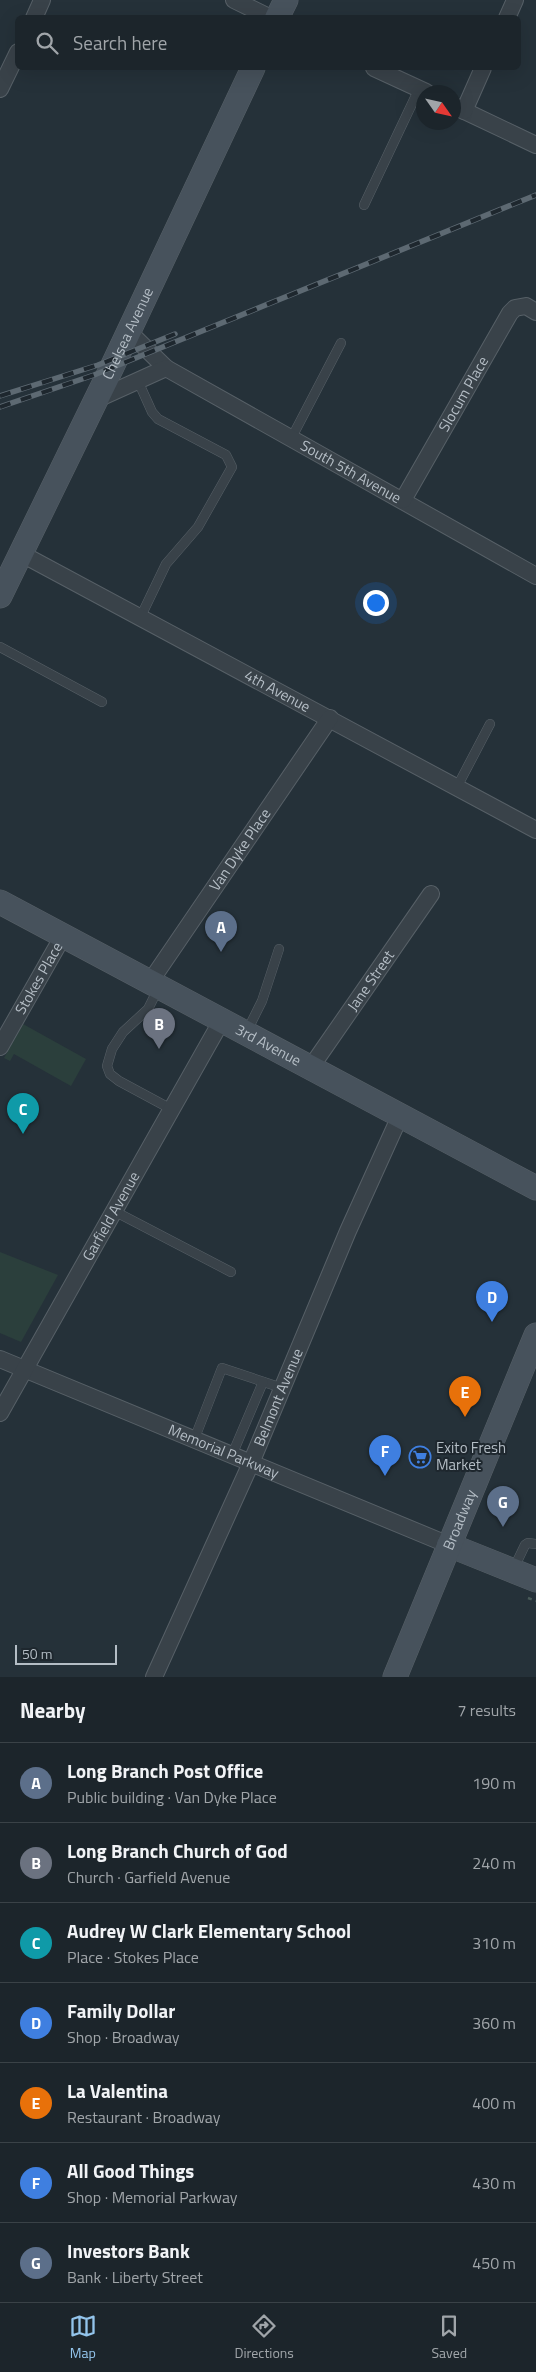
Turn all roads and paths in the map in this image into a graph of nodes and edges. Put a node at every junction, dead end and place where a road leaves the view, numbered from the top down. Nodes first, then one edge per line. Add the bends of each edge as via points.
1 (42, 0) edge
2 (234, 0) edge
3 (286, 0) edge
4 (515, 0) edge
5 (35, 15) edge
6 (265, 15) edge
7 (278, 15) edge
8 (508, 15) edge
9 (15, 58) edge
10 (252, 70) edge
11 (378, 70) edge
12 (482, 70) edge
13 (416, 88) edge
14 (0, 89) edge
15 (416, 103) edge
16 (461, 105) edge
17 (461, 109) edge
18 (536, 146) edge
19 (364, 205) dead end
20 (536, 312) edge
21 (128, 331) junction
22 (341, 343) dead end
23 (166, 368) junction
24 (138, 381) junction
25 (93, 401) junction
26 (291, 438) junction
27 (403, 500) junction
28 (20, 553) junction
29 (536, 576) edge
30 (0, 596) edge
31 (141, 616) junction
32 (0, 647) edge
33 (102, 702) dead end
34 (330, 718) junction
35 (490, 724) dead end
36 (456, 787) junction
37 (536, 830) edge
38 (431, 894) dead end
39 (0, 902) edge
40 (63, 936) junction
41 (280, 949) dead end
42 (155, 984) junction
43 (222, 1020) junction
44 (246, 1033) junction
45 (0, 1047) edge
46 (311, 1067) junction
47 (171, 1109) junction
48 (400, 1116) junction
49 (536, 1188) edge
50 (114, 1211) junction
51 (231, 1272) dead end
52 (536, 1335) edge
53 (0, 1359) edge
54 (24, 1369) junction
55 (263, 1382) junction
56 (282, 1388) junction
57 (0, 1413) edge
58 (194, 1440) junction
59 (232, 1456) junction
60 (251, 1464) junction
61 (536, 1544) edge
62 (449, 1545) junction
63 (513, 1570) junction
64 (536, 1580) edge
65 (154, 1677) edge
66 (395, 1677) edge

1 - 5 street
2 - 6 street
3 - 7 street
4 - 8 street
9 - 14 street
10 - 21 street, Chelsea Avenue
11 - 13 street
12 - 16 street
15 - 19 lane
17 - 18 street
20 - 27 street, Slocum Place via 526,306 515,308 510,313
21 - 23 street, South 5th Avenue
21 - 25 street, Chelsea Avenue
22 - 26 lane
23 - 24 street
23 - 26 street, South 5th Avenue
24 - 25 street
24 - 31 lane via 158,419 226,456 232,467 198,527 166,564
25 - 28 street, Chelsea Avenue
26 - 27 street, South 5th Avenue
27 - 29 street, South 5th Avenue
28 - 30 street, Chelsea Avenue
28 - 31 street, 4th Avenue
31 - 34 street, 4th Avenue
32 - 33 lane
34 - 36 street, 4th Avenue
34 - 42 street, Van Dyke Place
35 - 36 lane
36 - 37 street, 4th Avenue
38 - 46 street, Jane Street
39 - 40 street, 3rd Avenue
40 - 42 street, 3rd Avenue
40 - 45 street, Stokes Place
41 - 44 lane via 262,1001
42 - 43 street, 3rd Avenue
42 - 47 lane via 148,1009 123,1032 112,1049 107,1066 110,1074 119,1081
43 - 44 street, 3rd Avenue
43 - 47 street, Garfield Avenue
44 - 46 street, 3rd Avenue
46 - 48 street, 3rd Avenue
47 - 50 street, Garfield Avenue
48 - 49 street, 3rd Avenue
48 - 56 street, Belmont Avenue
50 - 51 lane
50 - 54 street, Garfield Avenue
52 - 62 street, Broadway
53 - 54 street, Memorial Parkway
54 - 57 street, Garfield Avenue
54 - 58 street, Memorial Parkway
55 - 56 lane
55 - 58 lane via 222,1368
55 - 59 lane
56 - 60 street, Belmont Avenue
58 - 59 street, Memorial Parkway
59 - 60 street, Memorial Parkway
60 - 62 street, Memorial Parkway
60 - 65 street, Belmont Avenue
61 - 63 lane via 526,1545
62 - 63 street
62 - 66 street, Broadway
63 - 64 street

